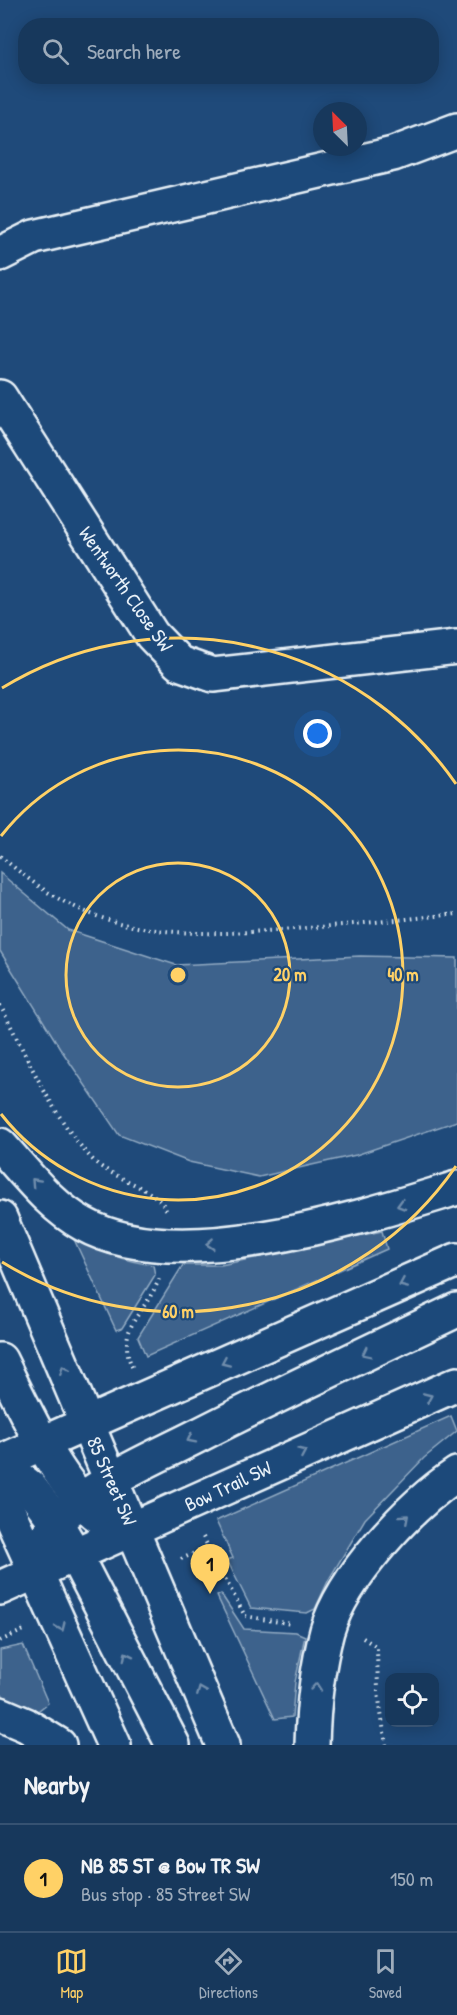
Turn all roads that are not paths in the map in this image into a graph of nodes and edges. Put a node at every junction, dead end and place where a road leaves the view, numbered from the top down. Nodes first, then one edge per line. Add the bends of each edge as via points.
1 (457, 130) edge
2 (0, 254) edge
3 (0, 397) edge
4 (457, 647) edge
5 (0, 1145) edge
6 (457, 1188) edge
7 (0, 1218) edge
8 (457, 1260) edge
9 (457, 1310) edge
10 (0, 1360) edge
11 (457, 1384) edge
12 (87, 1424) junction
13 (44, 1443) junction
14 (0, 1462) edge
15 (0, 1470) edge
16 (457, 1474) edge
17 (112, 1480) junction
18 (73, 1489) junction
19 (11, 1503) edge
20 (56, 1523) junction
21 (134, 1528) junction
22 (75, 1555) junction
23 (36, 1573) junction
24 (0, 1588) edge
25 (0, 1714) edge
26 (59, 1745) edge
27 (114, 1745) edge
28 (173, 1745) edge
29 (223, 1745) edge
30 (312, 1745) edge

1 - 2 main road via 393,154 34,237
3 - 4 main road, Wentworth Close SW via 152,635 179,663 213,675
6 -> 5 main road via 292,1232 220,1243 143,1245 82,1224 47,1196
12 -> 7 main road, 85 Street SW
8 -> 12 main road
9 -> 17 main road
10 - 13 main road
21 -> 11 main road, Bow Trail SW
12 - 13 main road
12 - 17 main road, 85 Street SW
12 - 18 main road
13 - 14 main road
13 - 18 main road
15 - 19 main road via 12,1473
30 -> 16 main road via 317,1675 333,1616 358,1572 398,1524
17 - 18 main road
17 - 21 main road, 85 Street SW
18 - 19 main road
18 - 20 main road
18 - 21 main road via 105,1521
19 - 20 main road
19 - 23 main road
20 - 22 main road
20 - 23 main road via 42,1549
21 - 22 main road, Bow Trail SW
29 -> 21 main road, 85 Street SW
22 - 23 main road, Bow Trail SW
28 -> 22 main road
23 - 24 main road, Bow Trail SW
23 -> 27 main road
25 - 26 main road

